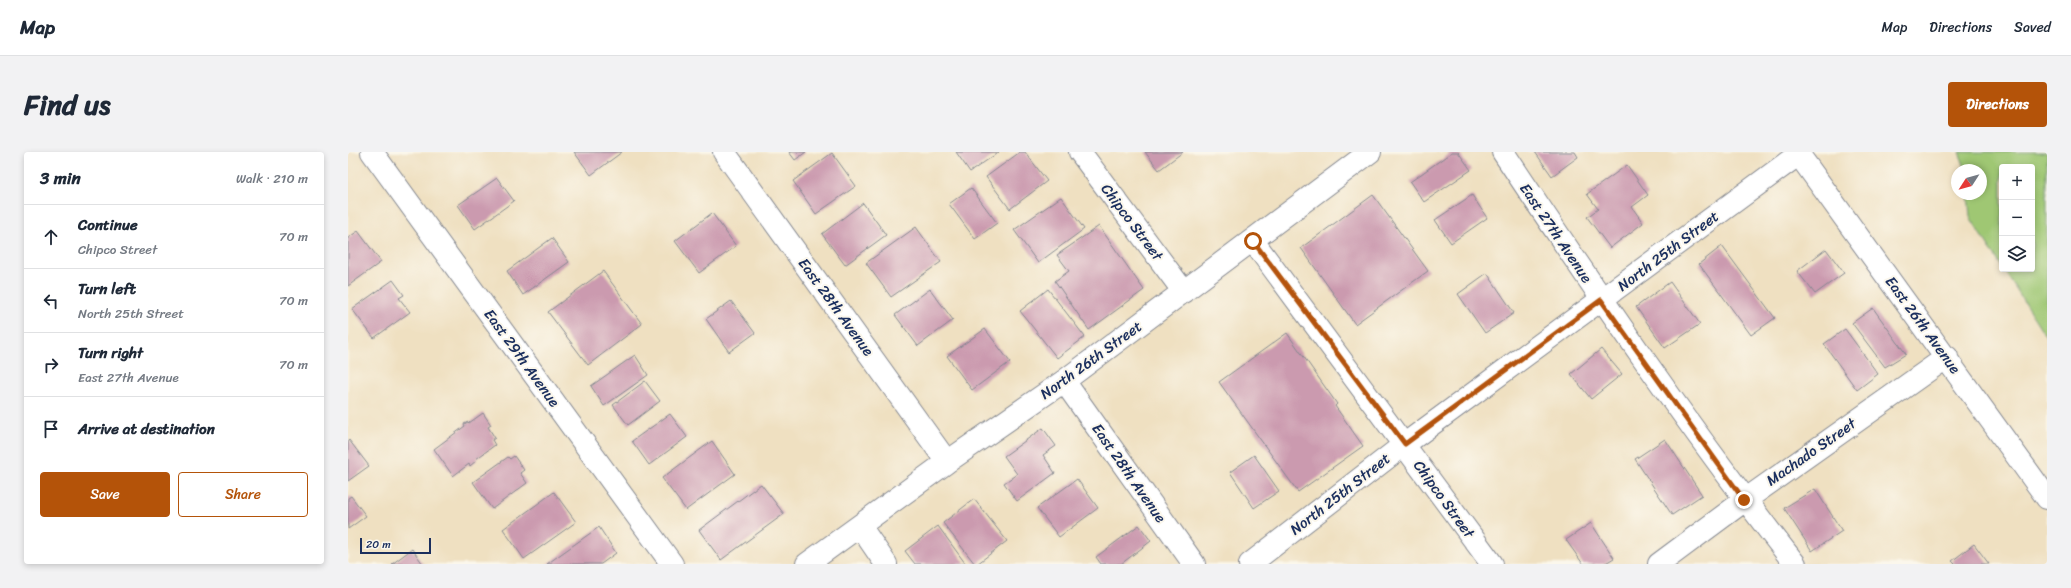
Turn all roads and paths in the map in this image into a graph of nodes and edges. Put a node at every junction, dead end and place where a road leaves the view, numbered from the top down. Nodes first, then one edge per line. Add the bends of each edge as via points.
1 (372, 152) edge
2 (724, 152) edge
3 (1080, 152) edge
4 (1370, 152) edge
5 (1503, 152) edge
6 (1798, 153) edge
7 (1253, 241) junction
8 (1184, 292) junction
9 (1601, 300) junction
10 (1946, 357) junction
11 (1064, 381) junction
12 (1405, 444) junction
13 (947, 462) junction
14 (2047, 498) edge
15 (1744, 500) junction
16 (860, 526) junction
17 (672, 564) edge
18 (807, 564) edge
19 (886, 564) edge
20 (1194, 564) edge
21 (1250, 564) edge
22 (1492, 564) edge
23 (1659, 564) edge
24 (1795, 564) edge

1 - 17 street, East 29th Avenue
2 - 13 street, East 28th Avenue
3 - 8 street, Chipco Street
4 - 7 street, North 26th Street
5 - 9 street, East 27th Avenue
6 - 9 street, North 25th Street
6 - 10 street, East 26th Avenue
7 - 8 street, North 26th Street
7 - 12 street, Chipco Street
8 - 11 street, North 26th Street
9 - 12 street, North 25th Street
9 - 15 street, East 27th Avenue
10 - 14 street, East 26th Avenue
10 - 15 street, Machado Street
11 - 13 street, North 26th Street
11 - 20 street, East 28th Avenue
12 - 21 street, North 25th Street
12 - 22 street, Chipco Street
13 - 16 street, North 26th Street
15 - 23 street, Machado Street
15 - 24 street, East 27th Avenue
16 - 18 street, North 26th Street
16 - 19 street

